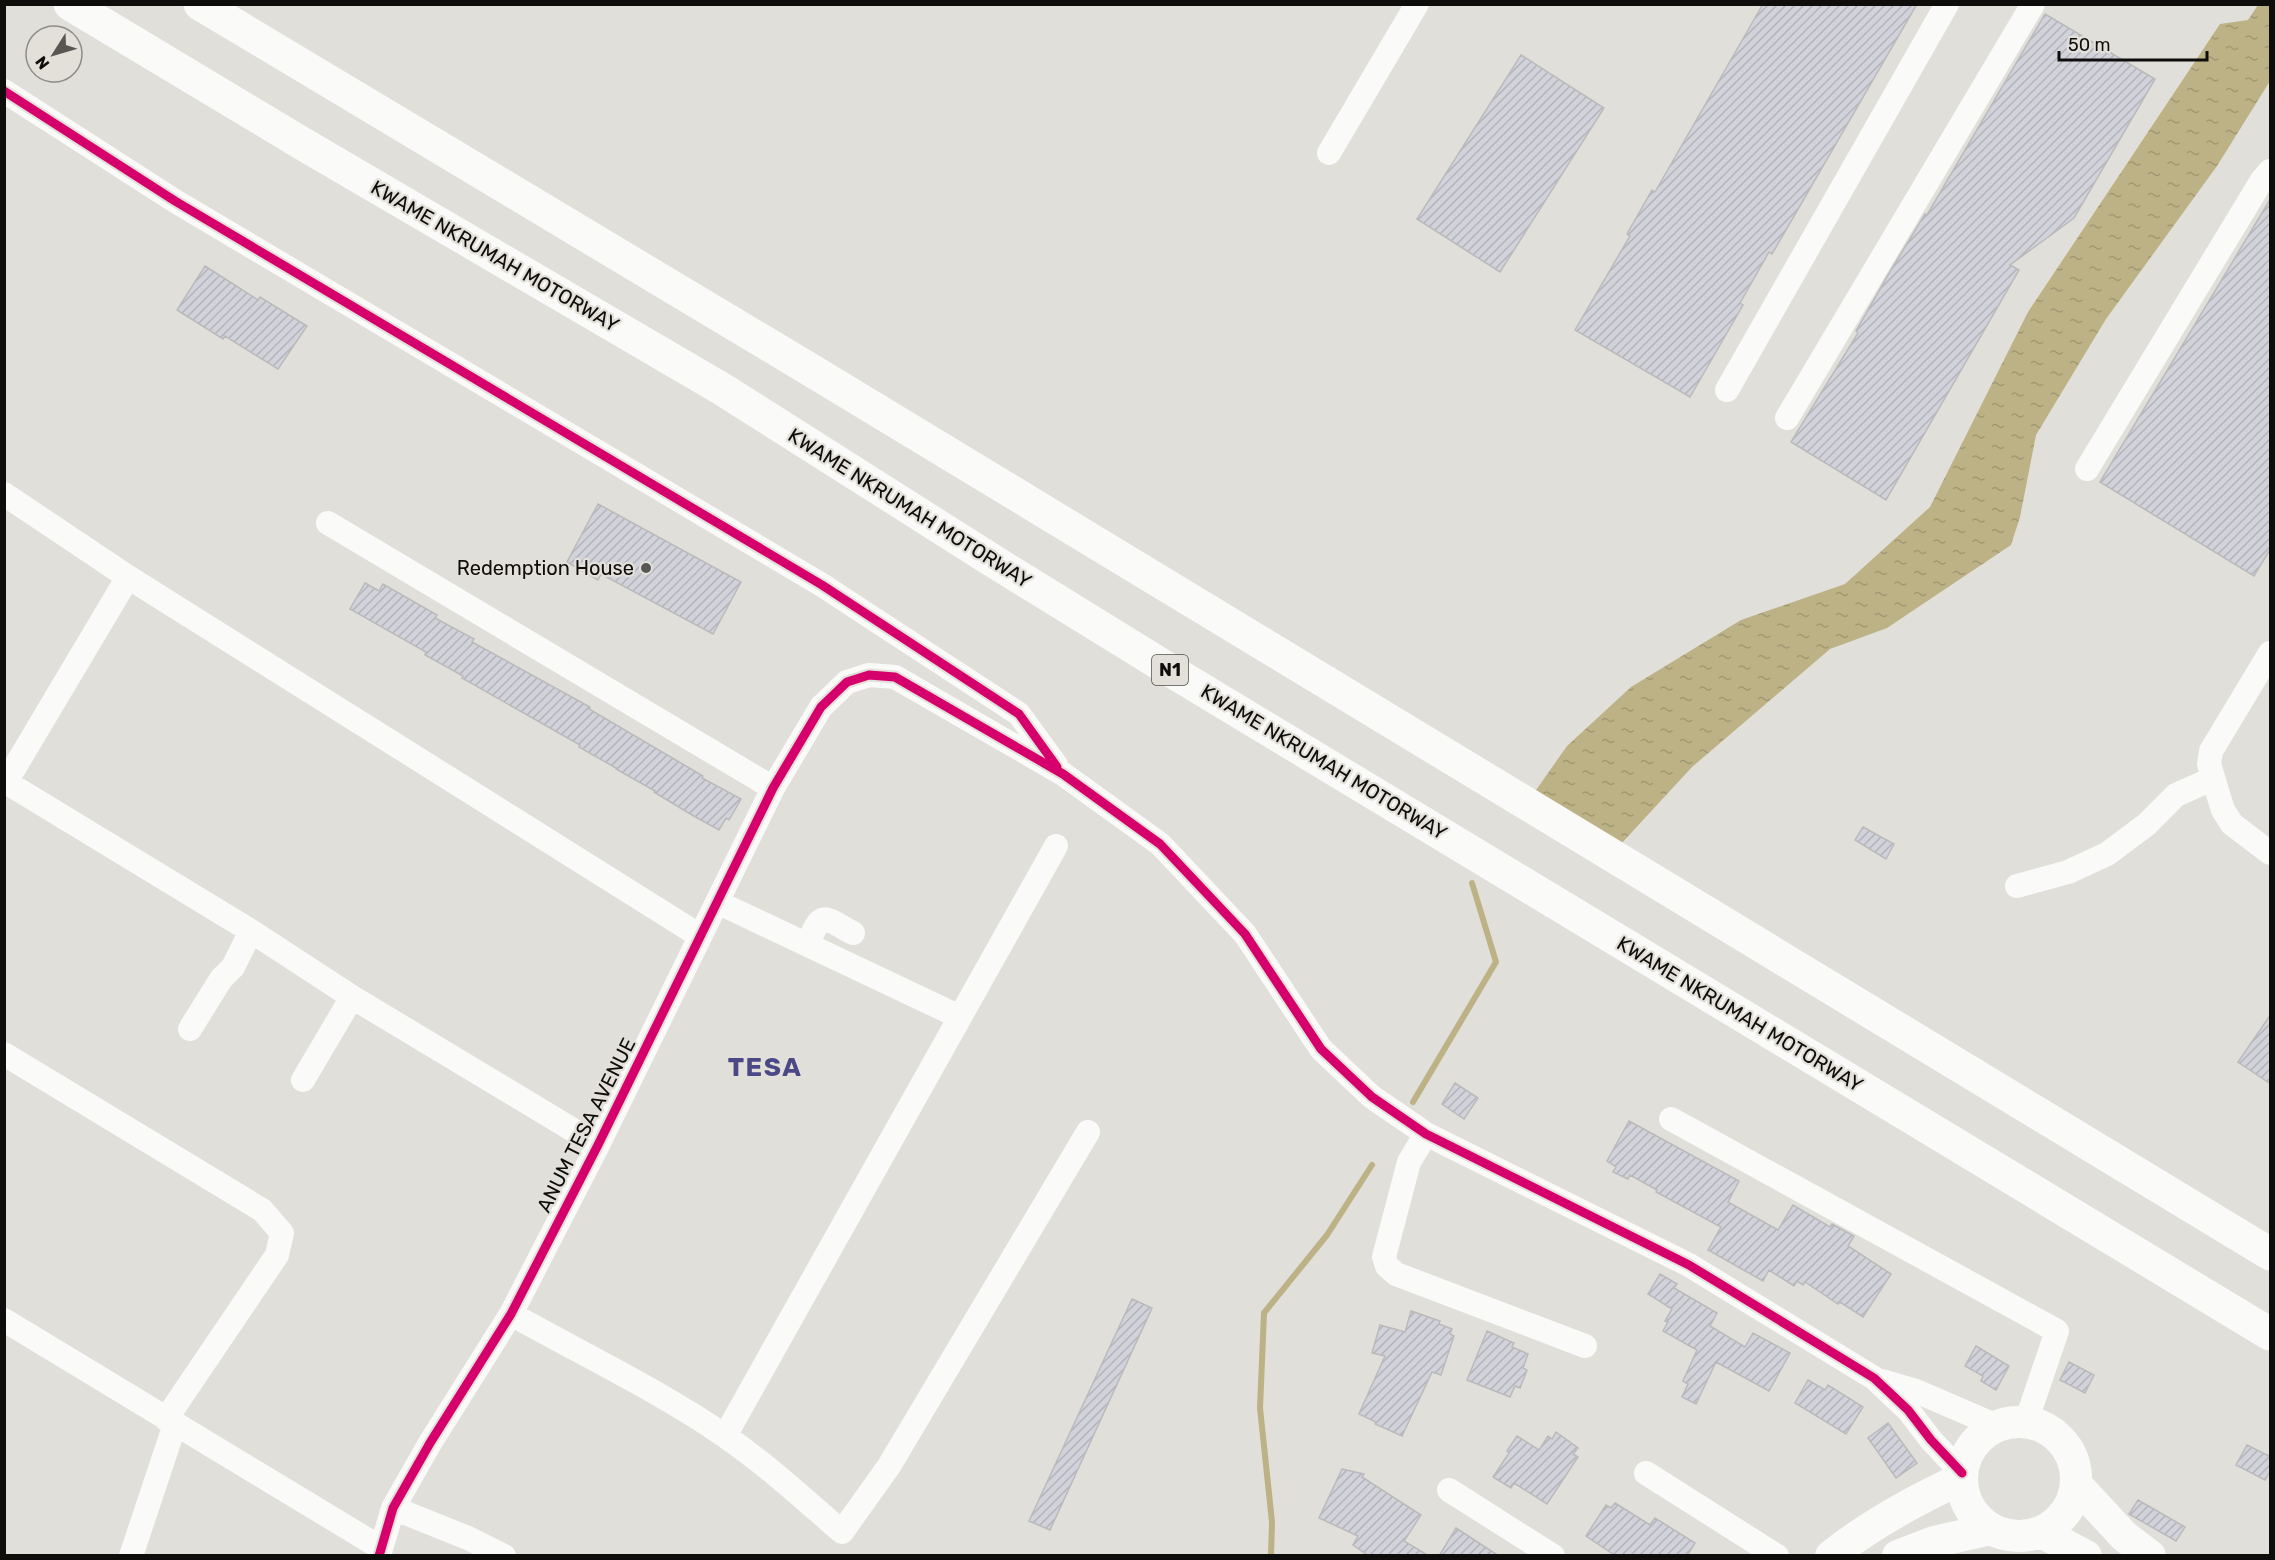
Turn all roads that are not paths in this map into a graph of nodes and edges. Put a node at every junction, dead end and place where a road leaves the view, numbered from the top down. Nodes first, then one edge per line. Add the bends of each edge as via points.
1 (70, 4) edge
2 (200, 4) edge
3 (1417, 4) edge
4 (1947, 4) edge
5 (2032, 4) edge
6 (4, 91) edge
7 (1329, 153) dead end
8 (2271, 171) edge
9 (1726, 390) dead end
10 (1787, 418) dead end
11 (2087, 469) dead end
12 (4, 494) edge
13 (328, 523) dead end
14 (128, 577) junction
15 (2271, 653) edge
16 (1063, 774) junction
17 (2212, 779) junction
18 (5, 781) edge
19 (772, 788) junction
20 (1056, 846) dead end
21 (2271, 853) edge
22 (2017, 886) dead end
23 (717, 902) junction
24 (251, 931) junction
25 (853, 933) dead end
26 (700, 936) junction
27 (808, 944) junction
28 (352, 997) junction
29 (960, 1017) junction
30 (190, 1029) dead end
31 (4, 1054) edge
32 (303, 1080) dead end
33 (1671, 1119) dead end
34 (1088, 1132) dead end
35 (1426, 1134) junction
36 (598, 1145) junction
37 (2271, 1254) edge
38 (511, 1314) junction
39 (4, 1320) edge
40 (2271, 1334) edge
41 (1585, 1347) dead end
42 (1874, 1378) junction
43 (171, 1421) junction
44 (2011, 1424) junction
45 (726, 1436) junction
46 (1646, 1473) dead end
47 (1962, 1476) junction
48 (2076, 1484) junction
49 (1449, 1490) dead end
50 (393, 1508) junction
51 (1991, 1529) junction
52 (2041, 1532) junction
53 (380, 1552) edge
54 (131, 1556) edge
55 (504, 1556) edge
56 (1553, 1556) edge
57 (1777, 1556) edge
58 (1831, 1556) edge
59 (1898, 1556) edge
60 (2086, 1556) edge
61 (2150, 1556) edge

1 - 40 highway, KWAME NKRUMAH MOTORWAY / N1 via 722,388 1153,659
2 - 37 highway
3 - 7 street
4 - 9 street
5 - 10 street
6 - 16 street via 175,201 822,585 1018,714
8 - 11 street
12 - 14 street
13 - 19 street
14 - 18 street
14 - 26 street
15 - 17 street via 2211,751
16 - 19 street, ANUM TESA AVENUE via 895,677 869,675 847,682 821,707
16 - 35 street via 1160,844 1245,934 1321,1049 1372,1097
17 - 21 street via 2232,824
17 - 22 street via 2176,795 2146,825 2107,854 2068,872
18 - 24 street
19 - 23 street, ANUM TESA AVENUE
20 - 29 street
23 - 26 street, ANUM TESA AVENUE
23 - 27 street
24 - 28 street
24 - 30 street via 233,967 221,979
25 - 27 street via 827,919 821,920
26 - 36 street, ANUM TESA AVENUE
27 - 29 street
28 - 32 street
28 - 36 street
29 - 45 street
31 - 43 street via 262,1210 282,1233 278,1255
33 - 44 street via 2057,1330
34 - 45 street via 889,1466 842,1532
35 - 41 street via 1409,1162 1384,1257 1387,1266 1396,1274
35 - 42 street via 1689,1265
36 - 38 street, ANUM TESA AVENUE
38 - 45 street
38 - 50 street, ANUM TESA AVENUE
39 - 43 street
42 - 44 street
42 - 47 street via 1908,1410
43 - 53 street
43 - 54 street
44 - 47 main road via 1983,1434 1965,1458
44 - 48 main road via 2050,1431 2067,1448
46 - 57 street
47 - 51 main road via 1969,1508
47 - 58 main road via 1859,1534
48 - 52 main road via 2069,1508 2052,1527
48 - 61 main road via 2124,1536
49 - 56 street
50 - 53 street, ANUM TESA AVENUE
50 - 55 street
51 - 52 main road via 2016,1537
51 - 59 main road via 1935,1542
52 - 60 main road

